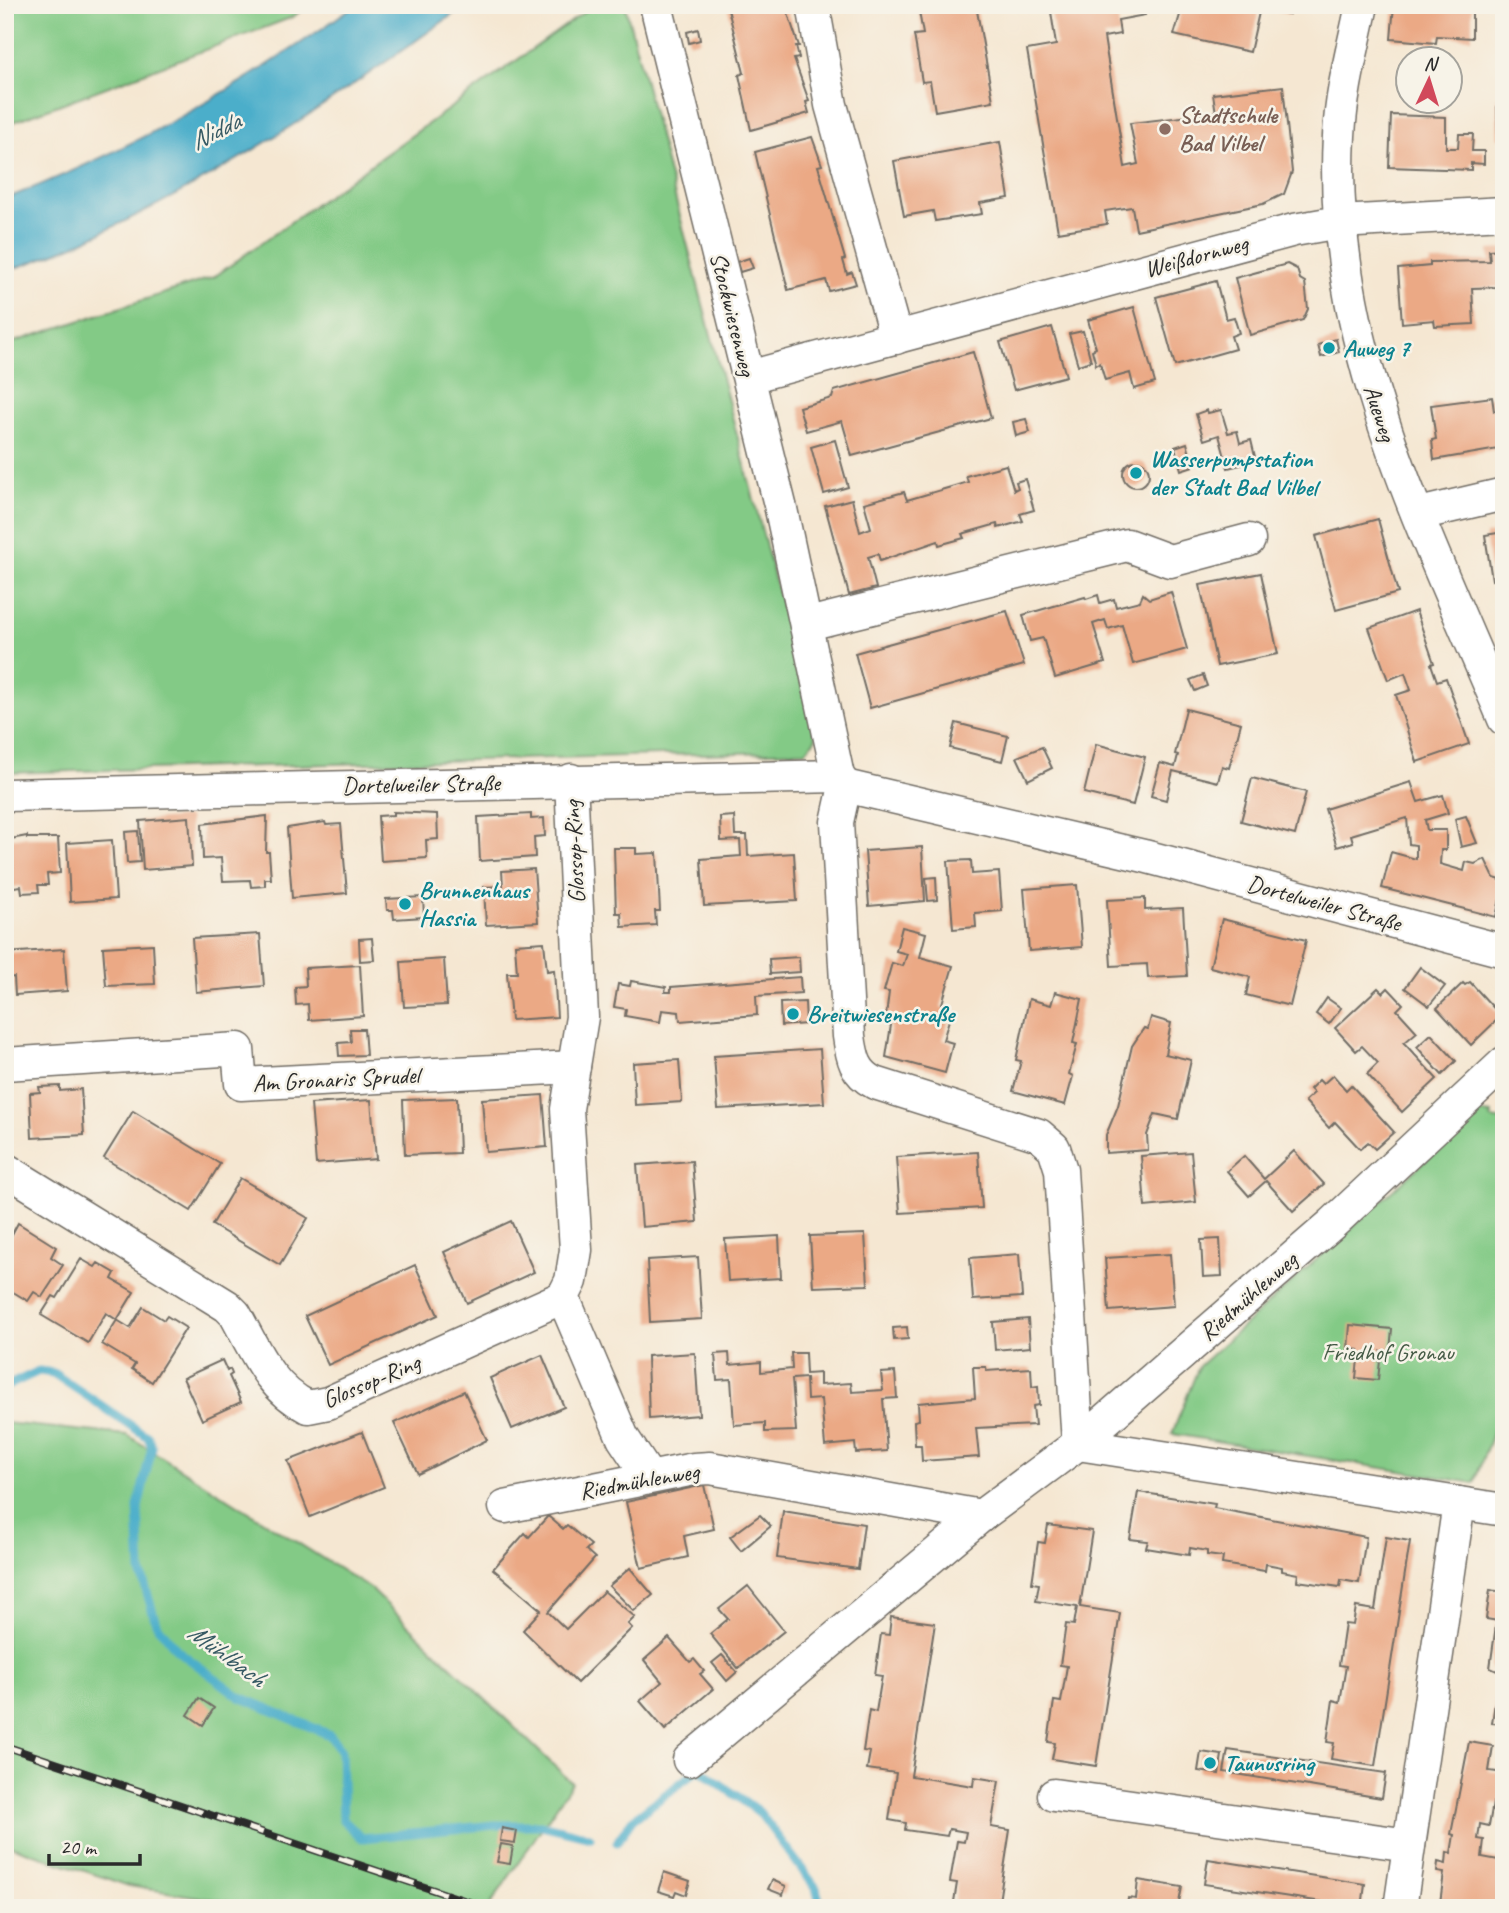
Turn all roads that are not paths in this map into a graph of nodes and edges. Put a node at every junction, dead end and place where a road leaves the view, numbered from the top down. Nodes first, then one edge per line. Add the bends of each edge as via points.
1 (656, 5) edge
2 (813, 5) edge
3 (1362, 5) edge
4 (1504, 213) edge
5 (1339, 222) junction
6 (896, 338) junction
7 (749, 377) junction
8 (1504, 494) edge
9 (1419, 514) junction
10 (1249, 540) dead end
11 (808, 624) junction
12 (1504, 719) edge
13 (571, 780) junction
14 (842, 781) junction
15 (5, 795) edge
16 (1504, 951) edge
17 (1504, 1063) edge
18 (5, 1064) edge
19 (574, 1067) junction
20 (5, 1169) edge
21 (563, 1297) junction
22 (1078, 1444) junction
23 (649, 1477) junction
24 (1459, 1503) junction
25 (505, 1507) dead end
26 (1504, 1510) edge
27 (981, 1516) junction
28 (689, 1760) dead end
29 (1054, 1795) dead end
30 (1409, 1845) junction
31 (1400, 1908) edge

1 - 7 street, Stockwiesenweg
2 - 6 street via 831,105
3 - 5 street, Aueweg via 1339,135
4 - 5 street, Weißdornweg
5 - 6 street, Weißdornweg via 1294,230
5 - 9 street, Aueweg via 1357,335 1373,395
6 - 7 street, Weißdornweg
7 - 11 street, Stockwiesenweg
8 - 9 street
9 - 12 street, Aueweg
10 - 11 street via 1170,561 1127,545
11 - 14 street, Stockwiesenweg
13 - 14 street, Dortelweiler Straße
13 - 15 street, Dortelweiler Straße
13 - 19 street, Glossop-Ring via 582,1017
14 - 16 street, Dortelweiler Straße via 897,801 954,800 1006,806 1144,856
14 - 22 street via 837,822 854,1061 863,1077 876,1083 1039,1135 1054,1148 1061,1170
17 - 22 street, Riedmühlenweg via 1332,1224
18 - 19 street, Am Gronaris Sprudel via 238,1049 241,1084
19 - 21 street, Glossop-Ring via 566,1109 576,1250
20 - 21 street, Glossop-Ring via 227,1306 269,1376 282,1392 308,1407 328,1403
21 - 23 street via 623,1438
22 - 24 street
22 - 27 street, Riedmühlenweg
23 - 25 street, Riedmühlenweg
23 - 27 street, Riedmühlenweg via 694,1469 724,1470
24 - 26 street
24 - 30 street
27 - 28 street, Riedmühlenweg
29 - 30 street
30 - 31 street

